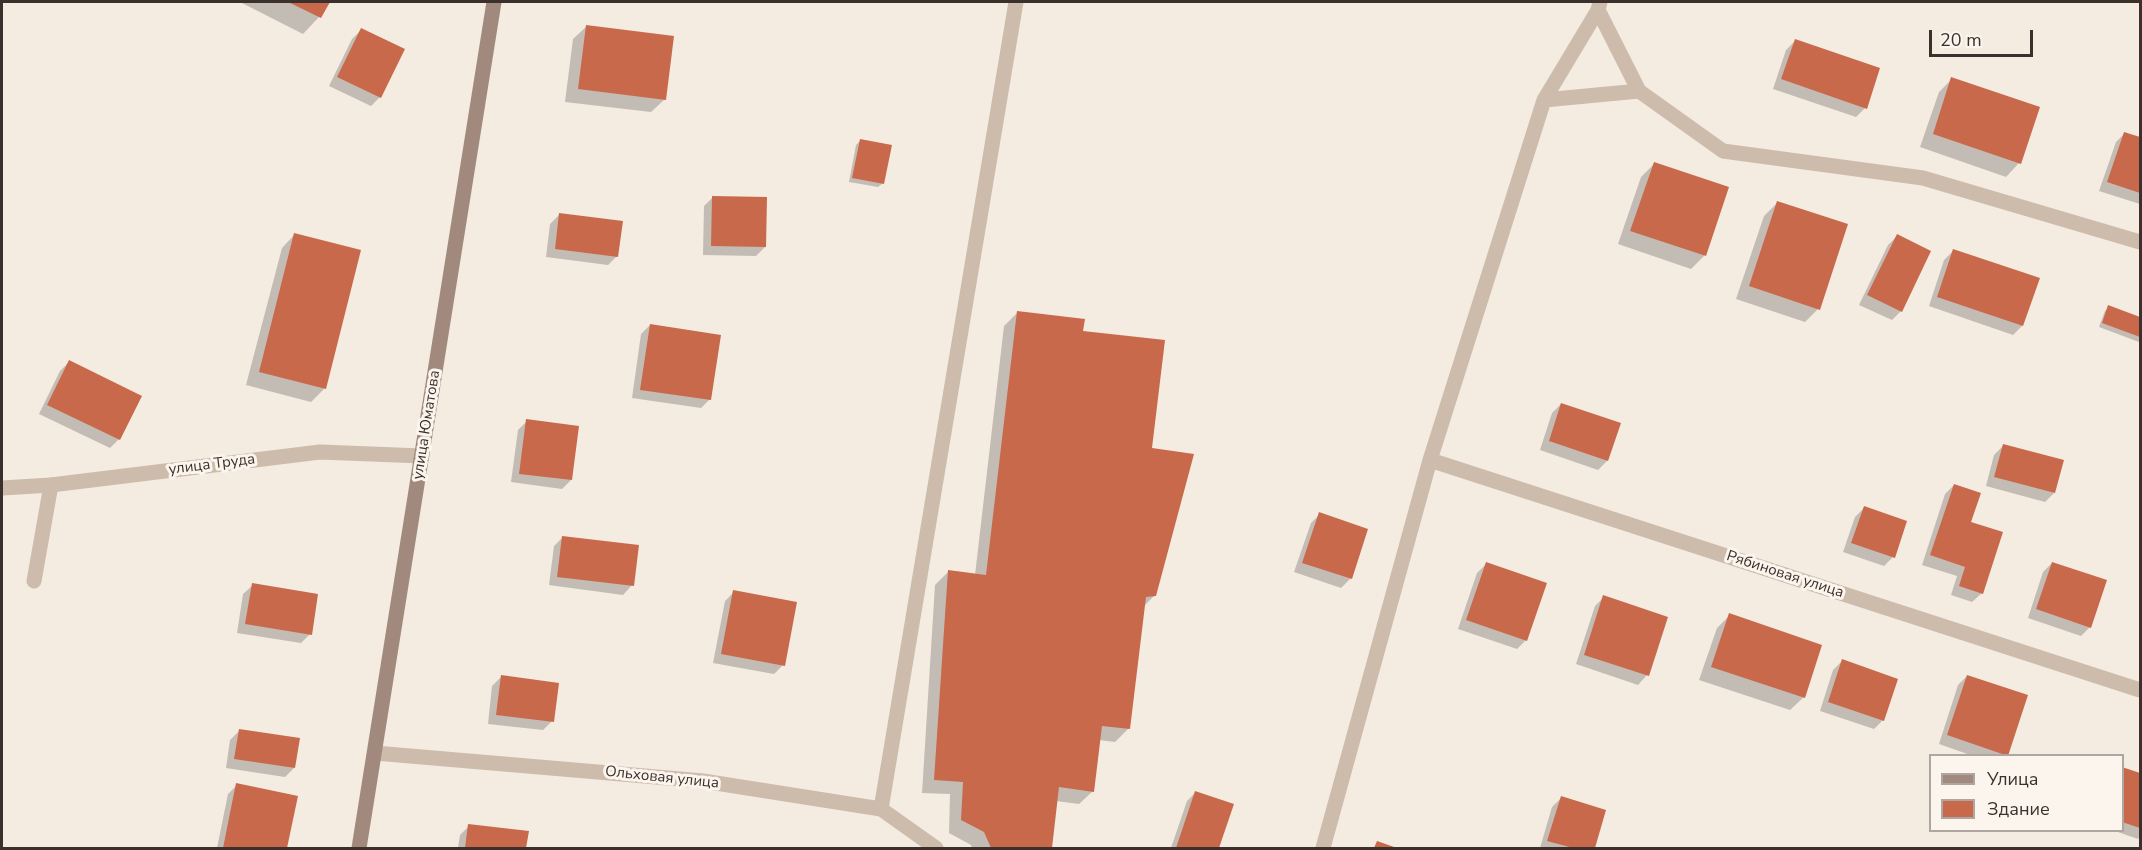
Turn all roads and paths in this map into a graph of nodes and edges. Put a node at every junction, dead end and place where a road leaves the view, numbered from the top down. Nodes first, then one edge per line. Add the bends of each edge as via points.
1 (494, 2) edge
2 (1016, 2) edge
3 (1599, 6) edge
4 (1639, 91) junction
5 (1544, 100) junction
6 (2140, 242) edge
7 (422, 456) junction
8 (1430, 460) junction
9 (51, 485) junction
10 (2, 488) edge
11 (34, 581) dead end
12 (2140, 690) edge
13 (375, 753) junction
14 (881, 809) junction
15 (359, 849) edge
16 (936, 849) edge
17 (1323, 849) edge

1 - 7 main road, улица Юматова
2 - 14 street
3 - 4 street
3 - 5 street
4 - 5 street
4 - 6 street via 1723,151 1923,178
5 - 8 street
7 - 9 street, улица Труда via 320,452
7 - 13 main road, улица Юматова
8 - 12 street, Рябиновая улица
8 - 17 street
9 - 10 street, улица Труда
9 - 11 street
13 - 14 street, Ольховая улица via 703,781
13 - 15 main road, улица Юматова
14 - 16 street, Ольховая улица

